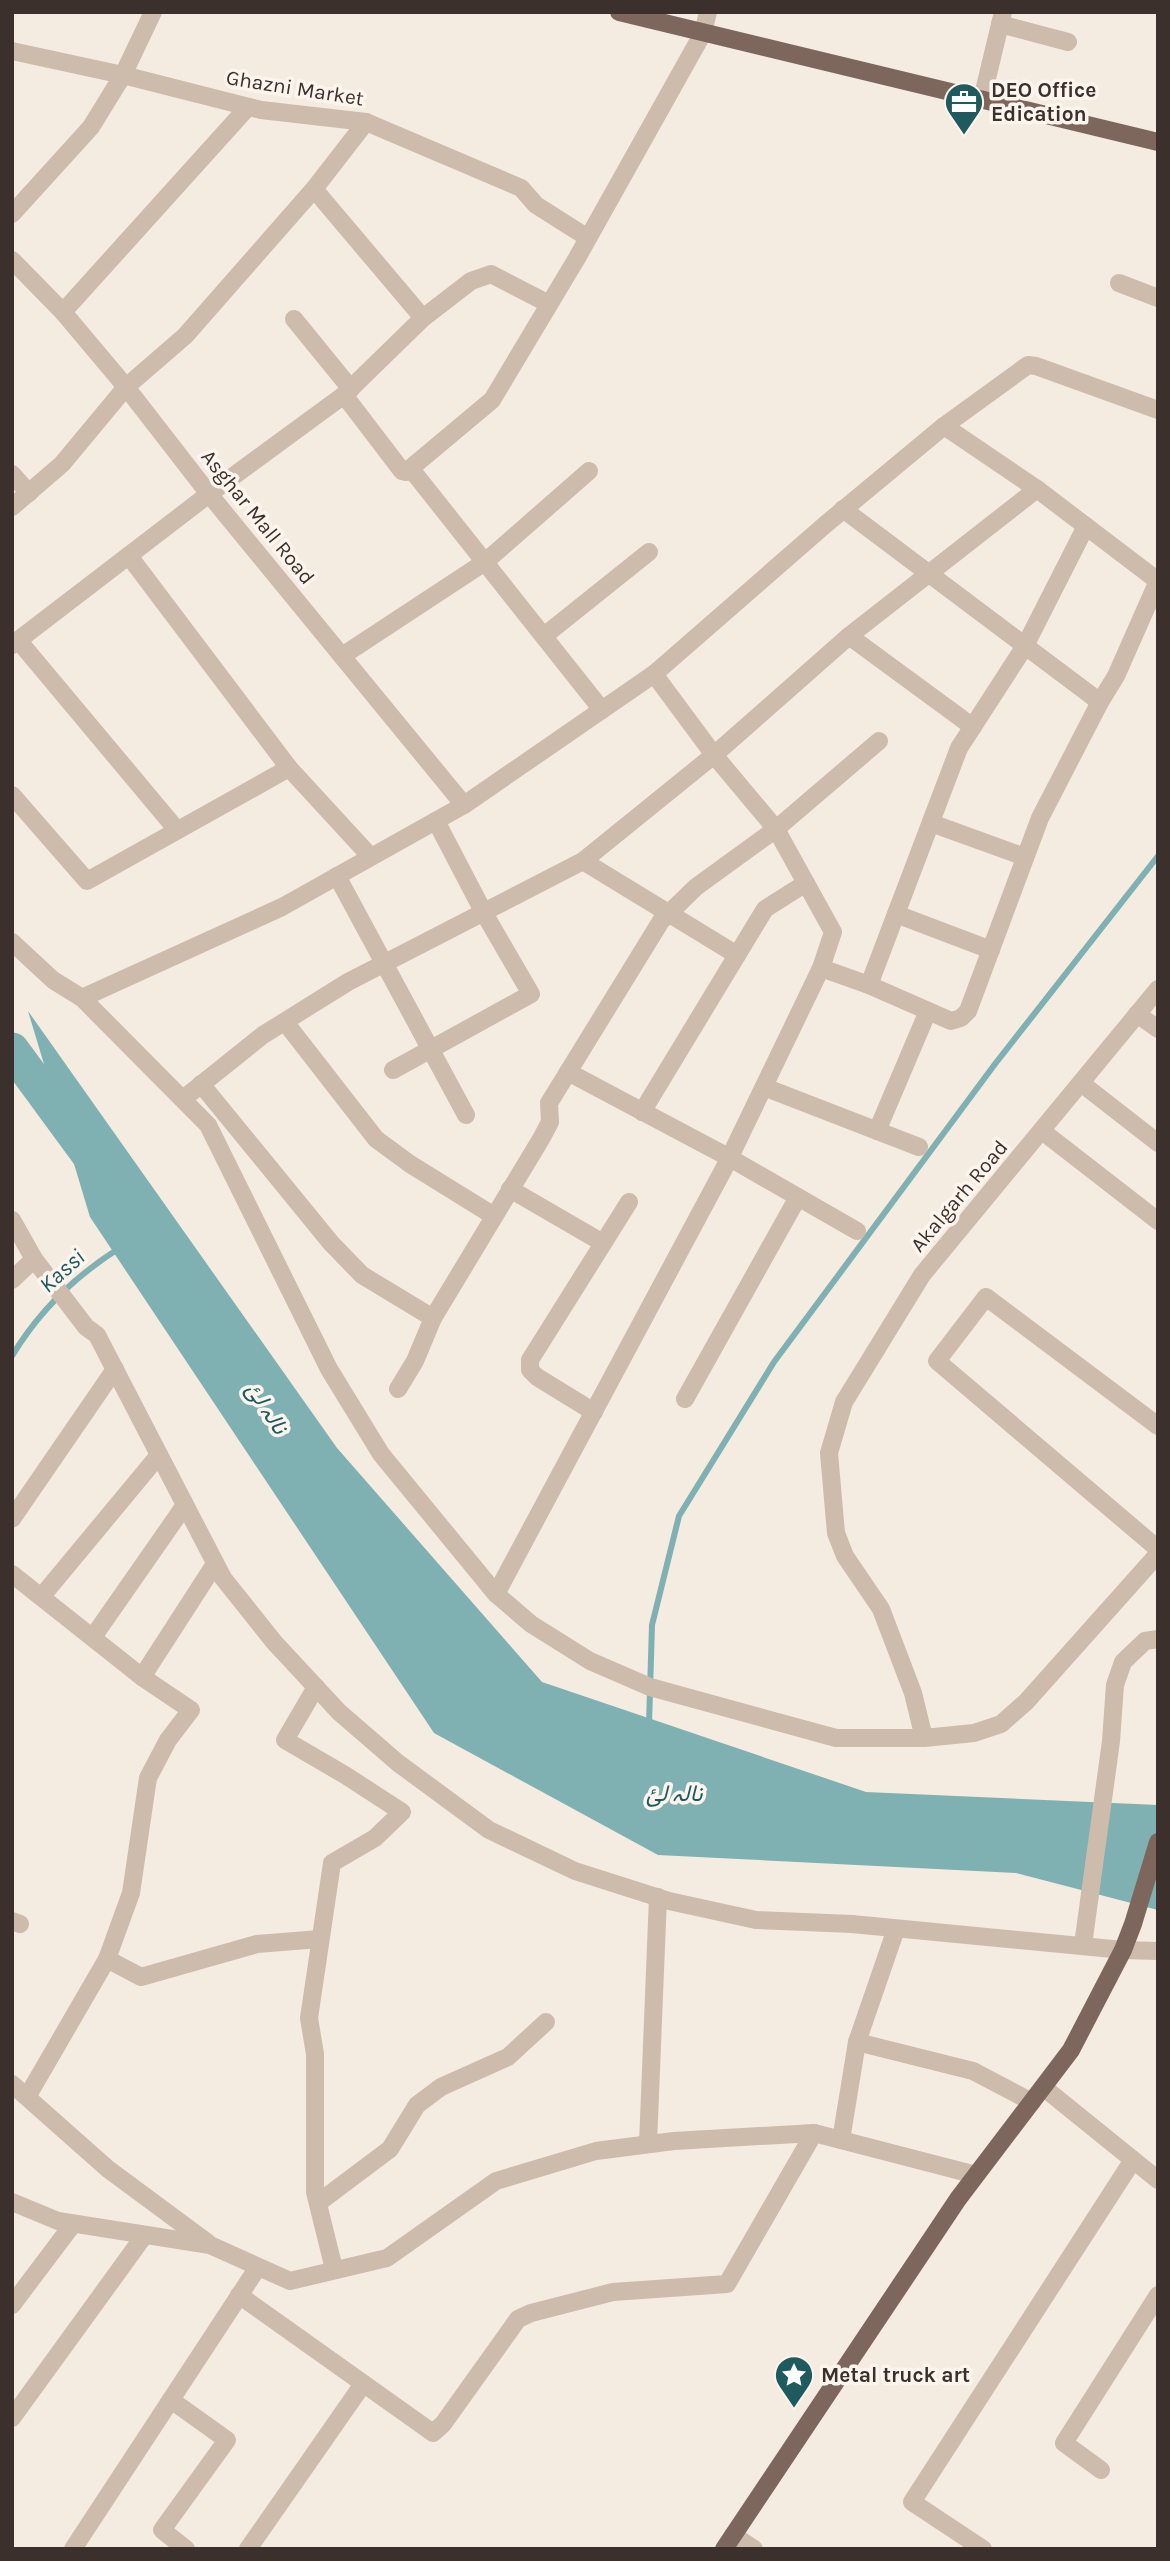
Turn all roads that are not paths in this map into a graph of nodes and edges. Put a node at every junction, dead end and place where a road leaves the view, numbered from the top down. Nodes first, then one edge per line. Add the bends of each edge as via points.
1 (153, 12) edge
2 (619, 12) edge
3 (708, 12) edge
4 (1002, 18) edge
5 (703, 33) junction
6 (1068, 42) dead end
7 (12, 51) edge
8 (122, 75) junction
9 (982, 99) junction
10 (248, 107) junction
11 (366, 122) junction
12 (1158, 142) edge
13 (314, 189) junction
14 (12, 214) edge
15 (588, 238) junction
16 (12, 260) edge
17 (1119, 283) dead end
18 (1158, 298) edge
19 (549, 304) junction
20 (63, 312) junction
21 (423, 318) junction
22 (294, 319) dead end
23 (126, 387) junction
24 (348, 392) junction
25 (1158, 410) edge
26 (944, 426) junction
27 (411, 469) junction
28 (589, 471) dead end
29 (12, 474) edge
30 (1037, 489) junction
31 (29, 493) junction
32 (209, 494) junction
33 (12, 507) edge
34 (843, 509) junction
35 (1086, 526) junction
36 (649, 552) dead end
37 (129, 556) junction
38 (485, 562) junction
39 (929, 573) junction
40 (1158, 581) edge
41 (544, 636) junction
42 (849, 636) junction
43 (15, 642) edge
44 (1025, 646) junction
45 (342, 656) junction
46 (654, 674) junction
47 (1100, 702) junction
48 (602, 710) junction
49 (973, 727) junction
50 (879, 741) dead end
51 (714, 755) junction
52 (289, 768) junction
53 (12, 795) edge
54 (464, 805) junction
55 (436, 821) junction
56 (931, 823) junction
57 (776, 829) junction
58 (177, 830) junction
59 (370, 856) junction
60 (1026, 857) junction
61 (583, 861) junction
62 (337, 876) junction
63 (806, 883) junction
64 (484, 913) junction
65 (669, 913) junction
66 (896, 914) junction
67 (12, 942) edge
68 (991, 950) junction
69 (737, 955) junction
70 (382, 964) junction
71 (821, 968) junction
72 (869, 985) junction
73 (1158, 989) edge
74 (82, 998) junction
75 (928, 1011) junction
76 (1137, 1014) junction
77 (285, 1022) junction
78 (1158, 1029) edge
79 (430, 1049) junction
80 (393, 1070) dead end
81 (568, 1072) junction
82 (1082, 1083) junction
83 (201, 1084) junction
84 (764, 1087) junction
85 (183, 1099) junction
86 (642, 1112) junction
87 (466, 1115) dead end
88 (877, 1131) junction
89 (1042, 1131) junction
90 (1158, 1143) edge
91 (919, 1147) dead end
92 (730, 1158) junction
93 (510, 1189) junction
94 (798, 1197) junction
95 (629, 1202) dead end
96 (494, 1216) junction
97 (12, 1220) edge
98 (1158, 1221) edge
99 (857, 1231) dead end
100 (603, 1243) junction
101 (34, 1259) junction
102 (12, 1280) edge
103 (433, 1318) junction
104 (115, 1369) junction
105 (398, 1389) dead end
106 (685, 1399) dead end
107 (594, 1412) junction
108 (1158, 1426) edge
109 (159, 1455) junction
110 (185, 1505) junction
111 (12, 1519) edge
112 (1158, 1551) edge
113 (215, 1564) junction
114 (12, 1574) edge
115 (496, 1594) junction
116 (42, 1596) junction
117 (93, 1637) junction
118 (1158, 1639) edge
119 (142, 1677) junction
120 (316, 1687) junction
121 (925, 1738) junction
122 (1158, 1842) edge
123 (658, 1897) junction
124 (896, 1929) junction
125 (320, 1939) junction
126 (1083, 1945) junction
127 (1123, 1950) junction
128 (1158, 1951) edge
129 (107, 1959) junction
130 (546, 2022) dead end
131 (857, 2042) junction
132 (12, 2084) edge
133 (1043, 2087) junction
134 (27, 2097) junction
135 (1032, 2102) junction
136 (814, 2133) junction
137 (841, 2140) junction
138 (648, 2144) junction
139 (1133, 2160) junction
140 (976, 2175) junction
141 (1158, 2180) edge
142 (12, 2202) edge
143 (318, 2203) junction
144 (73, 2224) junction
145 (144, 2236) junction
146 (211, 2245) junction
147 (258, 2267) junction
148 (334, 2269) junction
149 (240, 2295) junction
150 (1158, 2295) edge
151 (12, 2305) edge
152 (363, 2384) junction
153 (171, 2400) junction
154 (12, 2418) edge
155 (1101, 2470) dead end
156 (729, 2542) edge
157 (73, 2549) edge
158 (186, 2549) edge
159 (248, 2549) edge
160 (754, 2549) edge
161 (983, 2549) edge

1 - 8 street
2 - 5 main road
3 - 5 street
4 - 6 street
4 - 9 street
5 - 9 main road
5 - 15 street
7 - 8 street, Ghazni Market
8 - 10 street, Ghazni Market
8 - 14 street via 91,127
9 - 12 main road
10 - 11 street, Ghazni Market
10 - 20 street
11 - 13 street
11 - 15 street, Ghazni Market via 521,188 536,205
13 - 21 street
13 - 23 street via 185,336
15 - 19 street
16 - 20 street, Asghar Mall Road
17 - 18 street
19 - 21 street via 491,274 471,281
19 - 27 street via 492,400
20 - 23 street, Asghar Mall Road
21 - 24 street
22 - 24 street
23 - 31 street via 62,464
23 - 32 street, Asghar Mall Road
24 - 27 street via 402,471
24 - 32 street
25 - 26 street via 1028,365
26 - 30 street
26 - 34 street
27 - 38 street
28 - 38 street
29 - 31 street
30 - 35 street
30 - 39 street
31 - 33 street
32 - 37 street
32 - 45 street, Asghar Mall Road
34 - 39 street
34 - 46 street
35 - 40 street
35 - 44 street
36 - 41 street
37 - 43 street
37 - 52 street
38 - 41 street
38 - 45 street
39 - 42 street
39 - 44 street
40 - 47 street
41 - 48 street
42 - 49 street
42 - 51 street
43 - 58 street
44 - 47 street
44 - 49 street
45 - 54 street, Asghar Mall Road
46 - 48 street
46 - 51 street
47 - 60 street via 1040,818
48 - 54 street
49 - 56 street via 959,748
50 - 57 street
51 - 57 street
51 - 61 street
52 - 58 street
52 - 59 street
53 - 58 street via 87,881
54 - 55 street
55 - 59 street
55 - 64 street
56 - 60 street
56 - 66 street
57 - 63 street
57 - 65 street via 696,887
59 - 62 street
60 - 68 street
61 - 64 street
61 - 65 street
62 - 70 street
62 - 74 street
63 - 69 street via 765,909
63 - 71 street via 833,932
64 - 70 street
64 - 79 street via 531,994
65 - 69 street
65 - 81 street
66 - 68 street
66 - 72 street
67 - 74 street via 53,980
68 - 75 street via 968,1011 961,1018 951,1021
69 - 86 street
70 - 77 street
70 - 79 street
71 - 72 street
71 - 84 street
72 - 75 street
73 - 76 street, Akalgarh Road
74 - 85 street
75 - 88 street
76 - 78 street
76 - 82 street, Akalgarh Road
77 - 83 street
77 - 96 street via 376,1139
79 - 80 street
79 - 87 street
81 - 86 street
81 - 93 street via 549,1103 550,1122
82 - 89 street, Akalgarh Road
82 - 90 street
83 - 85 street
83 - 103 street via 362,1275
84 - 88 street
84 - 92 street
85 - 115 street via 208,1125 329,1369 381,1454
86 - 92 street
88 - 91 street
89 - 98 street
89 - 121 street, Akalgarh Road via 922,1275 844,1402 829,1453 836,1533 845,1556 881,1609
92 - 94 street
92 - 107 street
93 - 96 street
93 - 100 street
94 - 99 street
94 - 106 street
95 - 100 street
96 - 103 street
97 - 101 street
100 - 107 street via 530,1360 530,1370 537,1377
101 - 102 street
101 - 104 street via 97,1335
103 - 105 street
104 - 109 street
104 - 111 street
107 - 115 street
108 - 112 street via 986,1297 937,1360
109 - 110 street
109 - 116 street
110 - 113 street
110 - 117 street
112 - 121 street via 1026,1702 1001,1724 974,1733
113 - 119 street
113 - 120 street via 274,1642
114 - 116 street
115 - 121 street via 531,1624 590,1661 650,1687 836,1738
116 - 117 street
117 - 119 street
118 - 126 street via 1145,1641 1123,1662 1115,1685
119 - 129 street via 191,1710 148,1778 131,1893
120 - 123 street via 398,1763 489,1830 575,1871
120 - 125 street via 285,1740 402,1812 376,1838 332,1863
122 - 127 main road
123 - 124 street via 756,1920
123 - 138 street
124 - 126 street
124 - 131 street
125 - 129 street via 257,1944 141,1977
125 - 143 street via 309,2018 315,2053
126 - 127 street
127 - 128 street
127 - 133 main road via 1071,2050
129 - 134 street
130 - 143 street via 508,2057 441,2087 417,2105 390,2149
131 - 135 street via 973,2071
131 - 137 street
132 - 134 street
133 - 135 main road
133 - 139 street
134 - 146 street via 108,2169
135 - 140 main road
136 - 137 street
136 - 138 street
136 - 152 street via 727,2284 613,2292 518,2319 433,2433
137 - 140 street
138 - 148 street via 596,2151 496,2181 387,2258
139 - 141 street
139 - 161 street via 912,2502
140 - 156 main road
142 - 144 street
143 - 148 street
144 - 145 street
144 - 151 street
145 - 146 street
145 - 154 street
146 - 147 street
147 - 148 street via 290,2281
147 - 149 street
149 - 152 street
149 - 153 street
150 - 155 street via 1064,2443
152 - 159 street
153 - 157 street
153 - 158 street via 227,2440 162,2530
156 - 160 street

